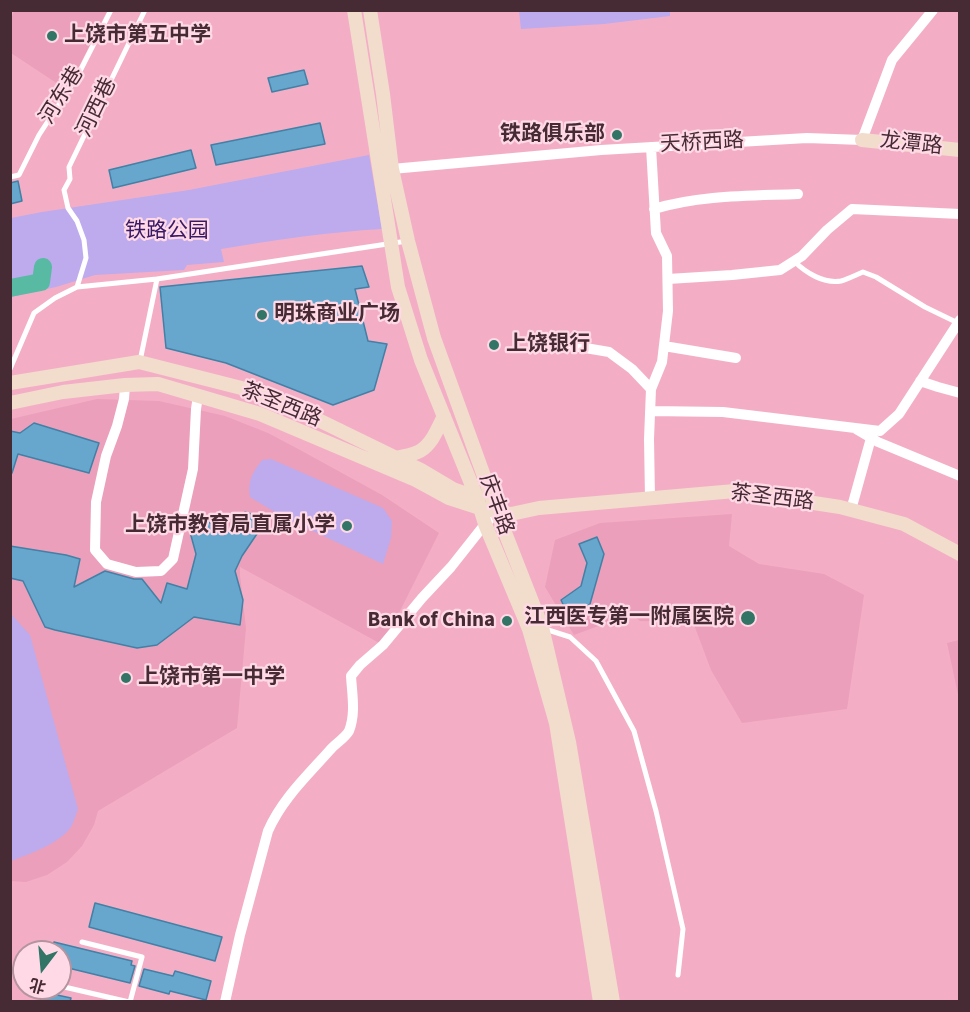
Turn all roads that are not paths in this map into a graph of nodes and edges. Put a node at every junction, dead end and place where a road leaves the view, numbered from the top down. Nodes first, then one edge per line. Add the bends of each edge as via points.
1 (111, 10) edge
2 (145, 10) edge
3 (354, 10) edge
4 (370, 10) edge
5 (933, 10) edge
6 (862, 140) junction
7 (651, 147) junction
8 (960, 150) edge
9 (392, 169) junction
10 (10, 177) edge
11 (798, 194) dead end
12 (654, 209) junction
13 (960, 214) edge
14 (408, 241) junction
15 (391, 243) junction
16 (794, 261) junction
17 (157, 279) junction
18 (668, 279) junction
19 (77, 287) junction
20 (959, 322) edge
21 (562, 344) dead end
22 (664, 346) junction
23 (736, 358) dead end
24 (140, 362) junction
25 (10, 369) edge
26 (920, 381) junction
27 (10, 383) edge
28 (125, 385) junction
29 (651, 389) junction
30 (960, 393) edge
31 (198, 396) junction
32 (10, 403) edge
33 (650, 411) junction
34 (444, 416) junction
35 (853, 427) junction
36 (871, 438) junction
37 (396, 458) junction
38 (960, 476) edge
39 (650, 498) junction
40 (478, 503) junction
41 (495, 507) junction
42 (851, 510) junction
43 (485, 524) junction
44 (960, 554) edge
45 (542, 627) junction
46 (82, 942) dead end
47 (678, 975) dead end
48 (72, 989) edge
49 (129, 1002) edge
50 (225, 1002) edge
51 (600, 1002) edge
52 (612, 1002) edge

1 - 10 lane, 河东巷 via 78,75 18,175
2 - 19 lane, 河西巷 via 69,167 70,179 64,190 84,240 86,258
3 - 15 main road
4 - 9 main road, 庆丰路
5 - 6 street via 892,60
6 - 7 street, 天桥西路 via 807,138
6 - 8 main road, 龙潭路
7 - 9 street, 天桥西路
7 - 12 street
9 - 14 main road, 庆丰路
11 - 12 street via 720,197 675,202
12 - 18 street via 656,233 667,256
13 - 16 street via 852,209
14 - 15 lane
14 - 41 main road, 庆丰路 via 434,338
15 - 17 lane
15 - 34 main road via 398,287
16 - 18 street via 780,270
16 - 20 lane via 823,280 840,281 863,272
17 - 19 lane
17 - 24 lane
18 - 22 street
19 - 25 lane via 34,313
20 - 26 street
21 - 29 street via 609,352
22 - 23 street
22 - 29 street
24 - 27 main road, 茶圣西路
24 - 37 main road, 茶圣西路 via 265,394
26 - 30 street
26 - 35 street via 899,414 880,430
28 - 31 main road, 茶圣西路 via 158,384
28 - 31 street via 96,502 95,550 107,564 136,572 161,571 172,559 193,469
28 - 32 main road, 茶圣西路
29 - 33 street
31 - 40 main road, 茶圣西路 via 260,414 416,480 449,498
33 - 35 street via 723,412
33 - 39 street
34 - 37 main road via 424,448
34 - 40 main road
35 - 36 street
36 - 38 street
36 - 42 street
37 - 40 main road, 茶圣西路
39 - 41 main road, 茶圣西路 via 511,514
39 - 42 main road, 茶圣西路 via 735,491
40 - 41 main road, 茶圣西路
40 - 43 main road
41 - 43 street
41 - 45 main road, 庆丰路
42 - 44 main road, 茶圣西路 via 904,524
43 - 50 street via 383,645 351,676 353,715 348,733 291,793 268,831
43 - 51 main road via 529,629 556,723
45 - 47 lane via 570,637 596,661 634,731 683,929
45 - 52 main road, 庆丰路 via 569,742
46 - 49 lane via 142,957
48 - 49 lane

